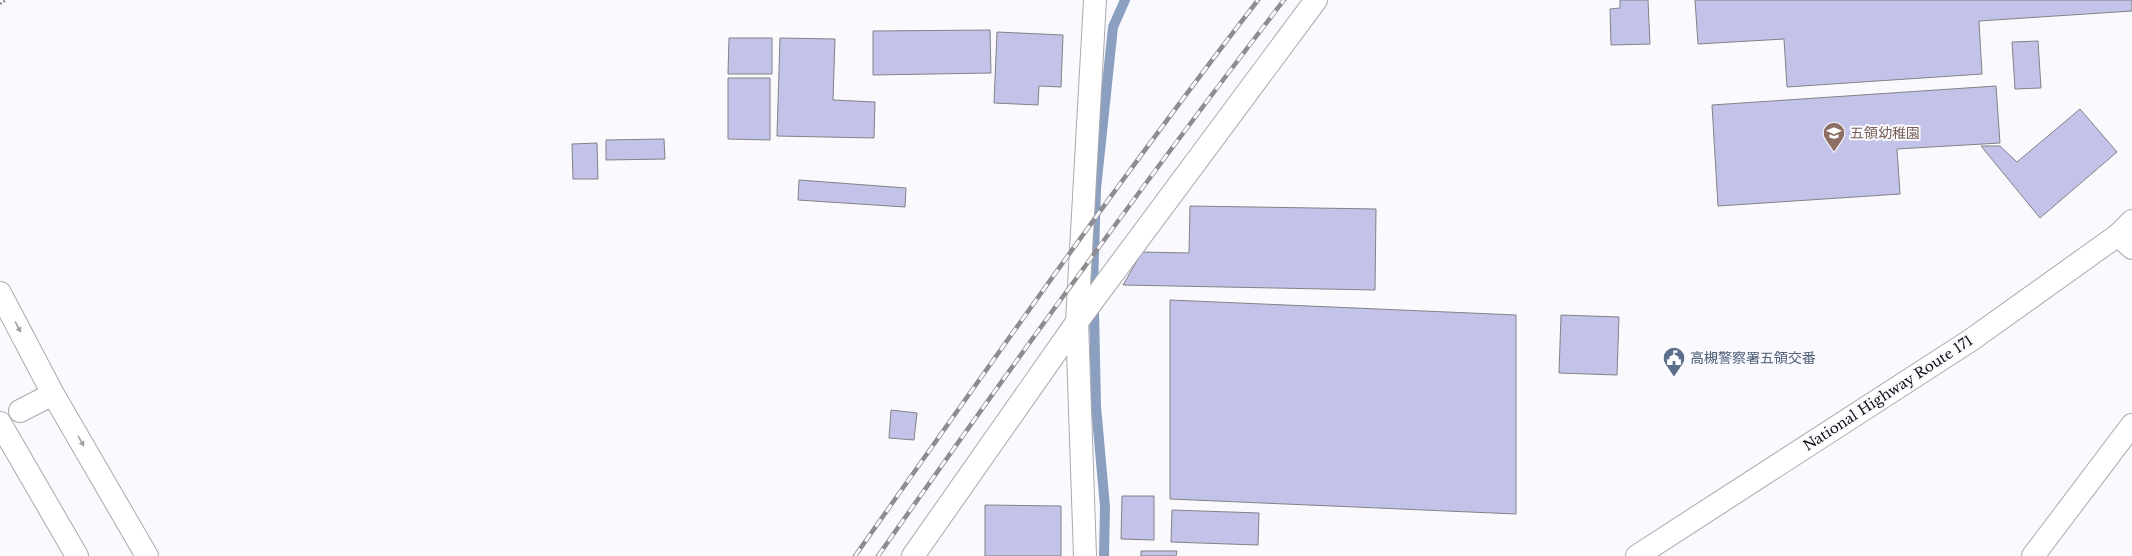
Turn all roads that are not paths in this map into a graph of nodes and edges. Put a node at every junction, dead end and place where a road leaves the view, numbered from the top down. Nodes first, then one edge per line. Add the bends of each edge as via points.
1 (1095, 0) edge
2 (1316, 0) edge
3 (2127, 235) edge
4 (0, 293) edge
5 (1077, 322) junction
6 (54, 394) junction
7 (20, 411) dead end
8 (0, 423) edge
9 (2132, 425) edge
10 (76, 556) edge
11 (146, 556) edge
12 (913, 556) edge
13 (1085, 556) edge
14 (1637, 556) edge
15 (2033, 556) edge

1 - 5 main road
2 - 5 main road
3 - 14 main road, National Highway Route 171 via 1971,340
4 -> 6 main road
5 - 12 main road
5 - 13 main road
6 - 7 main road
6 -> 11 main road
8 - 10 main road
9 - 15 main road

